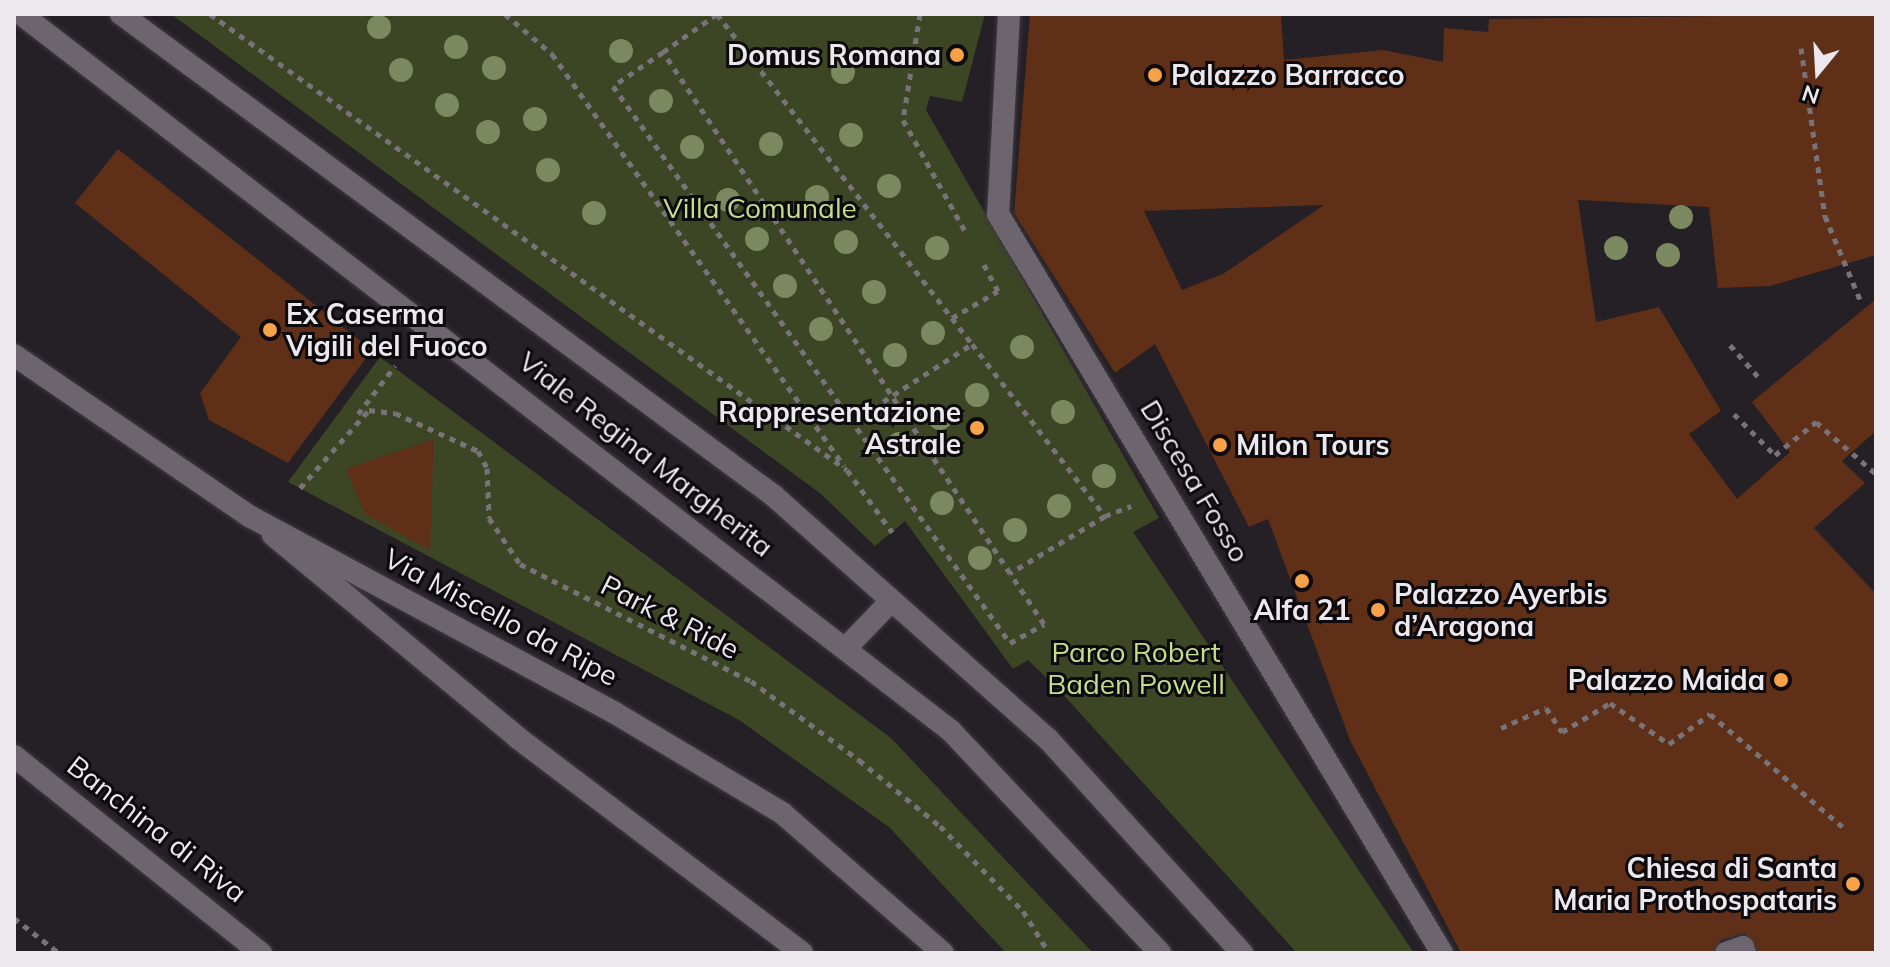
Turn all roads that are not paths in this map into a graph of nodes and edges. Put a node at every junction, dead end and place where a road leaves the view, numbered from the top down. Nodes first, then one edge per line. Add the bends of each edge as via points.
1 (21, 14) edge
2 (121, 14) edge
3 (1009, 14) edge
4 (14, 355) edge
5 (251, 517) junction
6 (891, 601) junction
7 (846, 648) junction
8 (14, 756) edge
9 (261, 953) edge
10 (802, 953) edge
11 (943, 953) edge
12 (1160, 953) edge
13 (1242, 953) edge
14 (1442, 953) edge
15 (1726, 953) edge
16 (1745, 953) edge

1 - 7 street, Viale Regina Margherita
2 - 6 street, Viale Regina Margherita via 774,496
3 - 14 street, Discesa Fosso via 998,214
4 - 5 street, Via Miscello da Ripe
5 - 10 street via 518,738
5 - 11 street, Via Miscello da Ripe via 615,713 782,813
6 - 7 street
6 - 13 street, Viale Regina Margherita via 1048,739
7 - 12 street, Viale Regina Margherita via 951,731
8 - 9 street, Banchina di Riva
15 - 16 street via 1743,947

